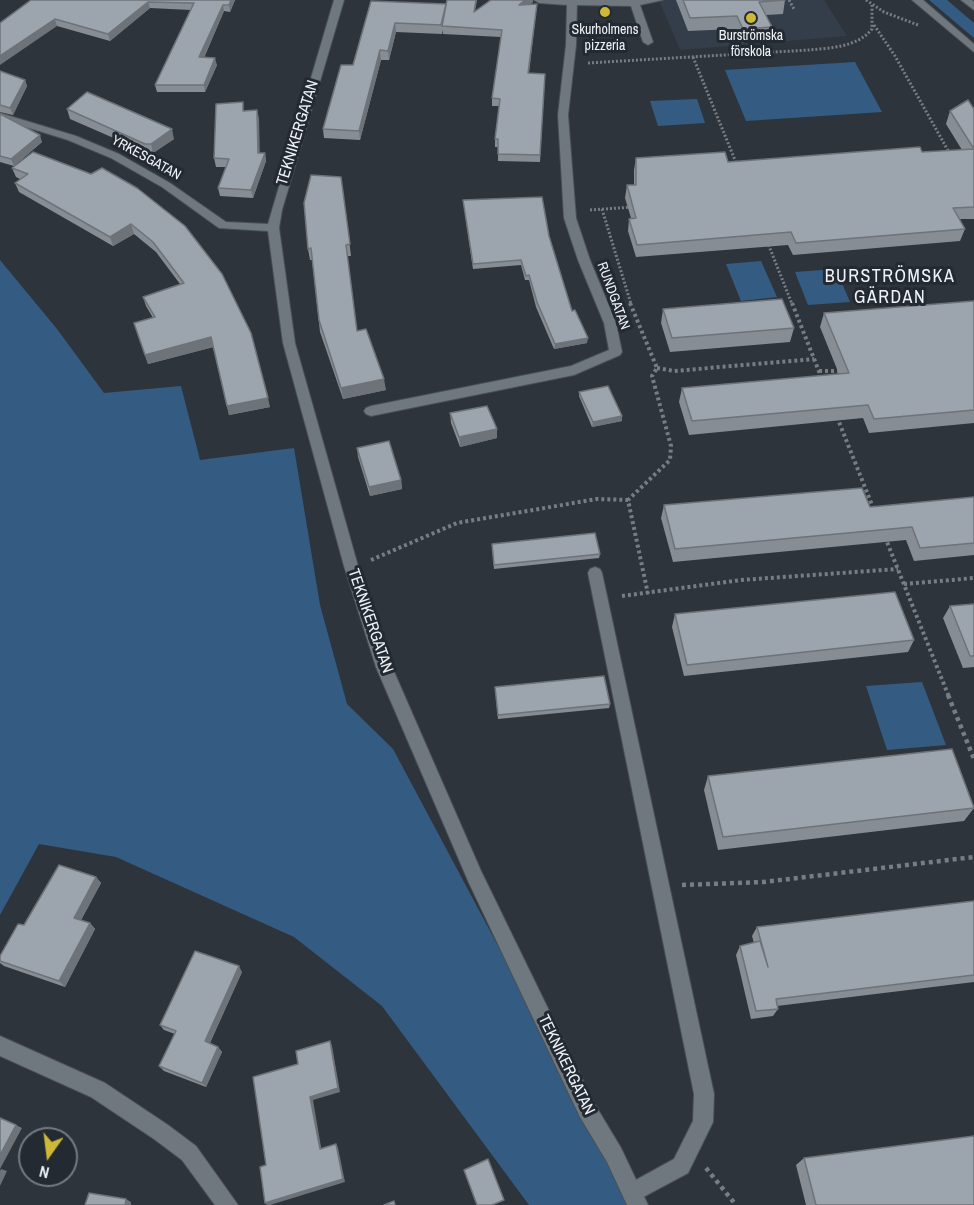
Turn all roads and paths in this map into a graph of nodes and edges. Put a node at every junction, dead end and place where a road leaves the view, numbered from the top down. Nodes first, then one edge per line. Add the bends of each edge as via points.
1 (339, 0) edge
2 (538, 0) edge
3 (658, 0) edge
4 (789, 0) edge
5 (866, 0) edge
6 (917, 0) edge
7 (966, 0) edge
8 (572, 1) edge
9 (634, 3) junction
10 (872, 5) junction
11 (974, 7) edge
12 (794, 9) dead end
13 (874, 25) junction
14 (924, 27) dead end
15 (648, 42) dead end
16 (974, 49) edge
17 (693, 57) junction
18 (569, 64) junction
19 (0, 116) edge
20 (953, 158) edge
21 (739, 169) edge
22 (634, 207) edge
23 (602, 209) junction
24 (584, 211) dead end
25 (273, 228) junction
26 (767, 240) edge
27 (814, 359) junction
28 (657, 368) junction
29 (849, 370) edge
30 (819, 371) junction
31 (824, 382) edge
32 (372, 411) dead end
33 (837, 415) edge
34 (628, 500) junction
35 (876, 514) edge
36 (884, 536) edge
37 (368, 562) dead end
38 (898, 569) junction
39 (595, 573) dead end
40 (974, 578) edge
41 (904, 584) junction
42 (648, 594) junction
43 (601, 599) junction
44 (974, 759) edge
45 (974, 857) edge
46 (660, 886) junction
47 (0, 1046) edge
48 (691, 1149) junction
49 (635, 1199) edge
50 (228, 1205) edge
51 (736, 1205) edge

1 - 25 street, TEKNIKERGATAN
2 - 8 street
3 - 9 street
4 - 12 path
5 - 10 path
6 - 16 street
7 - 11 street
8 - 9 street
8 - 18 street, RUNDGATAN
9 - 15 street
10 - 13 path
10 - 14 path
13 - 17 path via 865,36 829,47
13 - 20 path
17 - 18 path
17 - 21 path
18 - 32 street, RUNDGATAN via 563,115 570,218 610,323 616,352 574,370
19 - 25 street, YRKESGATAN via 115,156 166,185 223,225
22 - 23 path
23 - 24 path
23 - 28 path via 632,308
25 - 49 street, TEKNIKERGATAN via 289,344 351,566 384,667 475,877 587,1110
26 - 27 path
27 - 28 path via 674,371
27 - 30 path
28 - 34 path via 652,376 671,453 664,466
29 - 30 path
30 - 31 path
33 - 35 path
34 - 37 path via 597,499 457,523
34 - 42 path
36 - 38 path
38 - 41 path
38 - 42 path via 741,580
39 - 43 street
40 - 41 path
41 - 44 path
42 - 43 path
43 - 46 street
45 - 46 path via 764,882
46 - 48 street via 704,1094 703,1122
47 - 50 street via 98,1090 161,1132 189,1153
48 - 49 street via 681,1166
48 - 51 path

